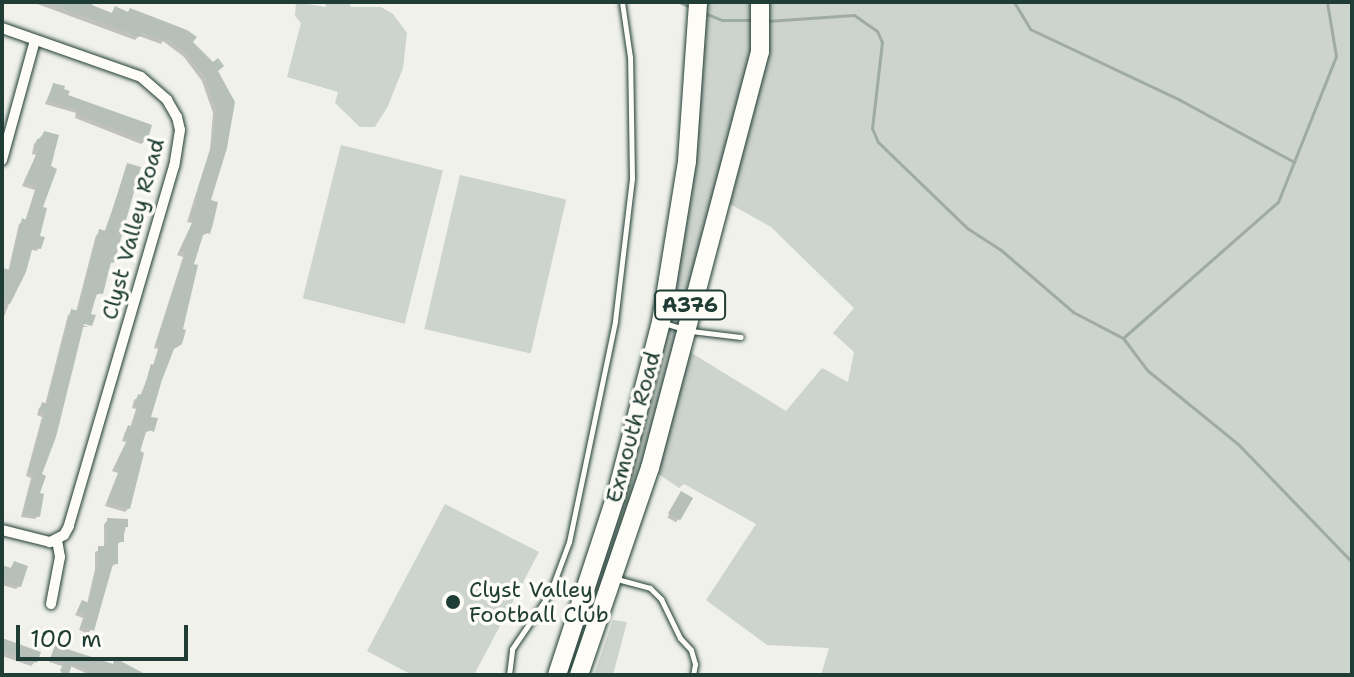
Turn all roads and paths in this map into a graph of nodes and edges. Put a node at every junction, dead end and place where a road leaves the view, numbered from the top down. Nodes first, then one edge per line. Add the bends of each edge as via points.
1 (622, 2) edge
2 (698, 2) edge
3 (760, 5) edge
4 (2, 28) edge
5 (35, 40) junction
6 (2, 160) edge
7 (661, 322) junction
8 (684, 329) junction
9 (741, 337) dead end
10 (2, 530) edge
11 (57, 540) junction
12 (612, 577) junction
13 (51, 604) dead end
14 (509, 675) edge
15 (557, 675) edge
16 (579, 675) edge
17 (693, 675) edge

1 - 14 lane via 630,57 632,178 615,321 569,542 550,593 512,649
2 - 7 highway, Exmouth Road / A376 via 687,161
3 - 8 highway, Exmouth Road / A376 via 760,52
4 - 5 street, Clyst Valley Road
5 - 6 street
5 - 11 street, Clyst Valley Road via 141,77 167,100 180,130 73,515
7 - 8 lane
7 - 15 highway, Exmouth Road / A376 via 621,481
8 - 9 lane
8 - 12 highway, Exmouth Road / A376 via 650,468
10 - 11 street via 43,542
11 - 13 street, Clyst Valley Road via 60,557
12 - 16 highway, Exmouth Road / A376
12 - 17 lane via 650,588 661,599 691,650

